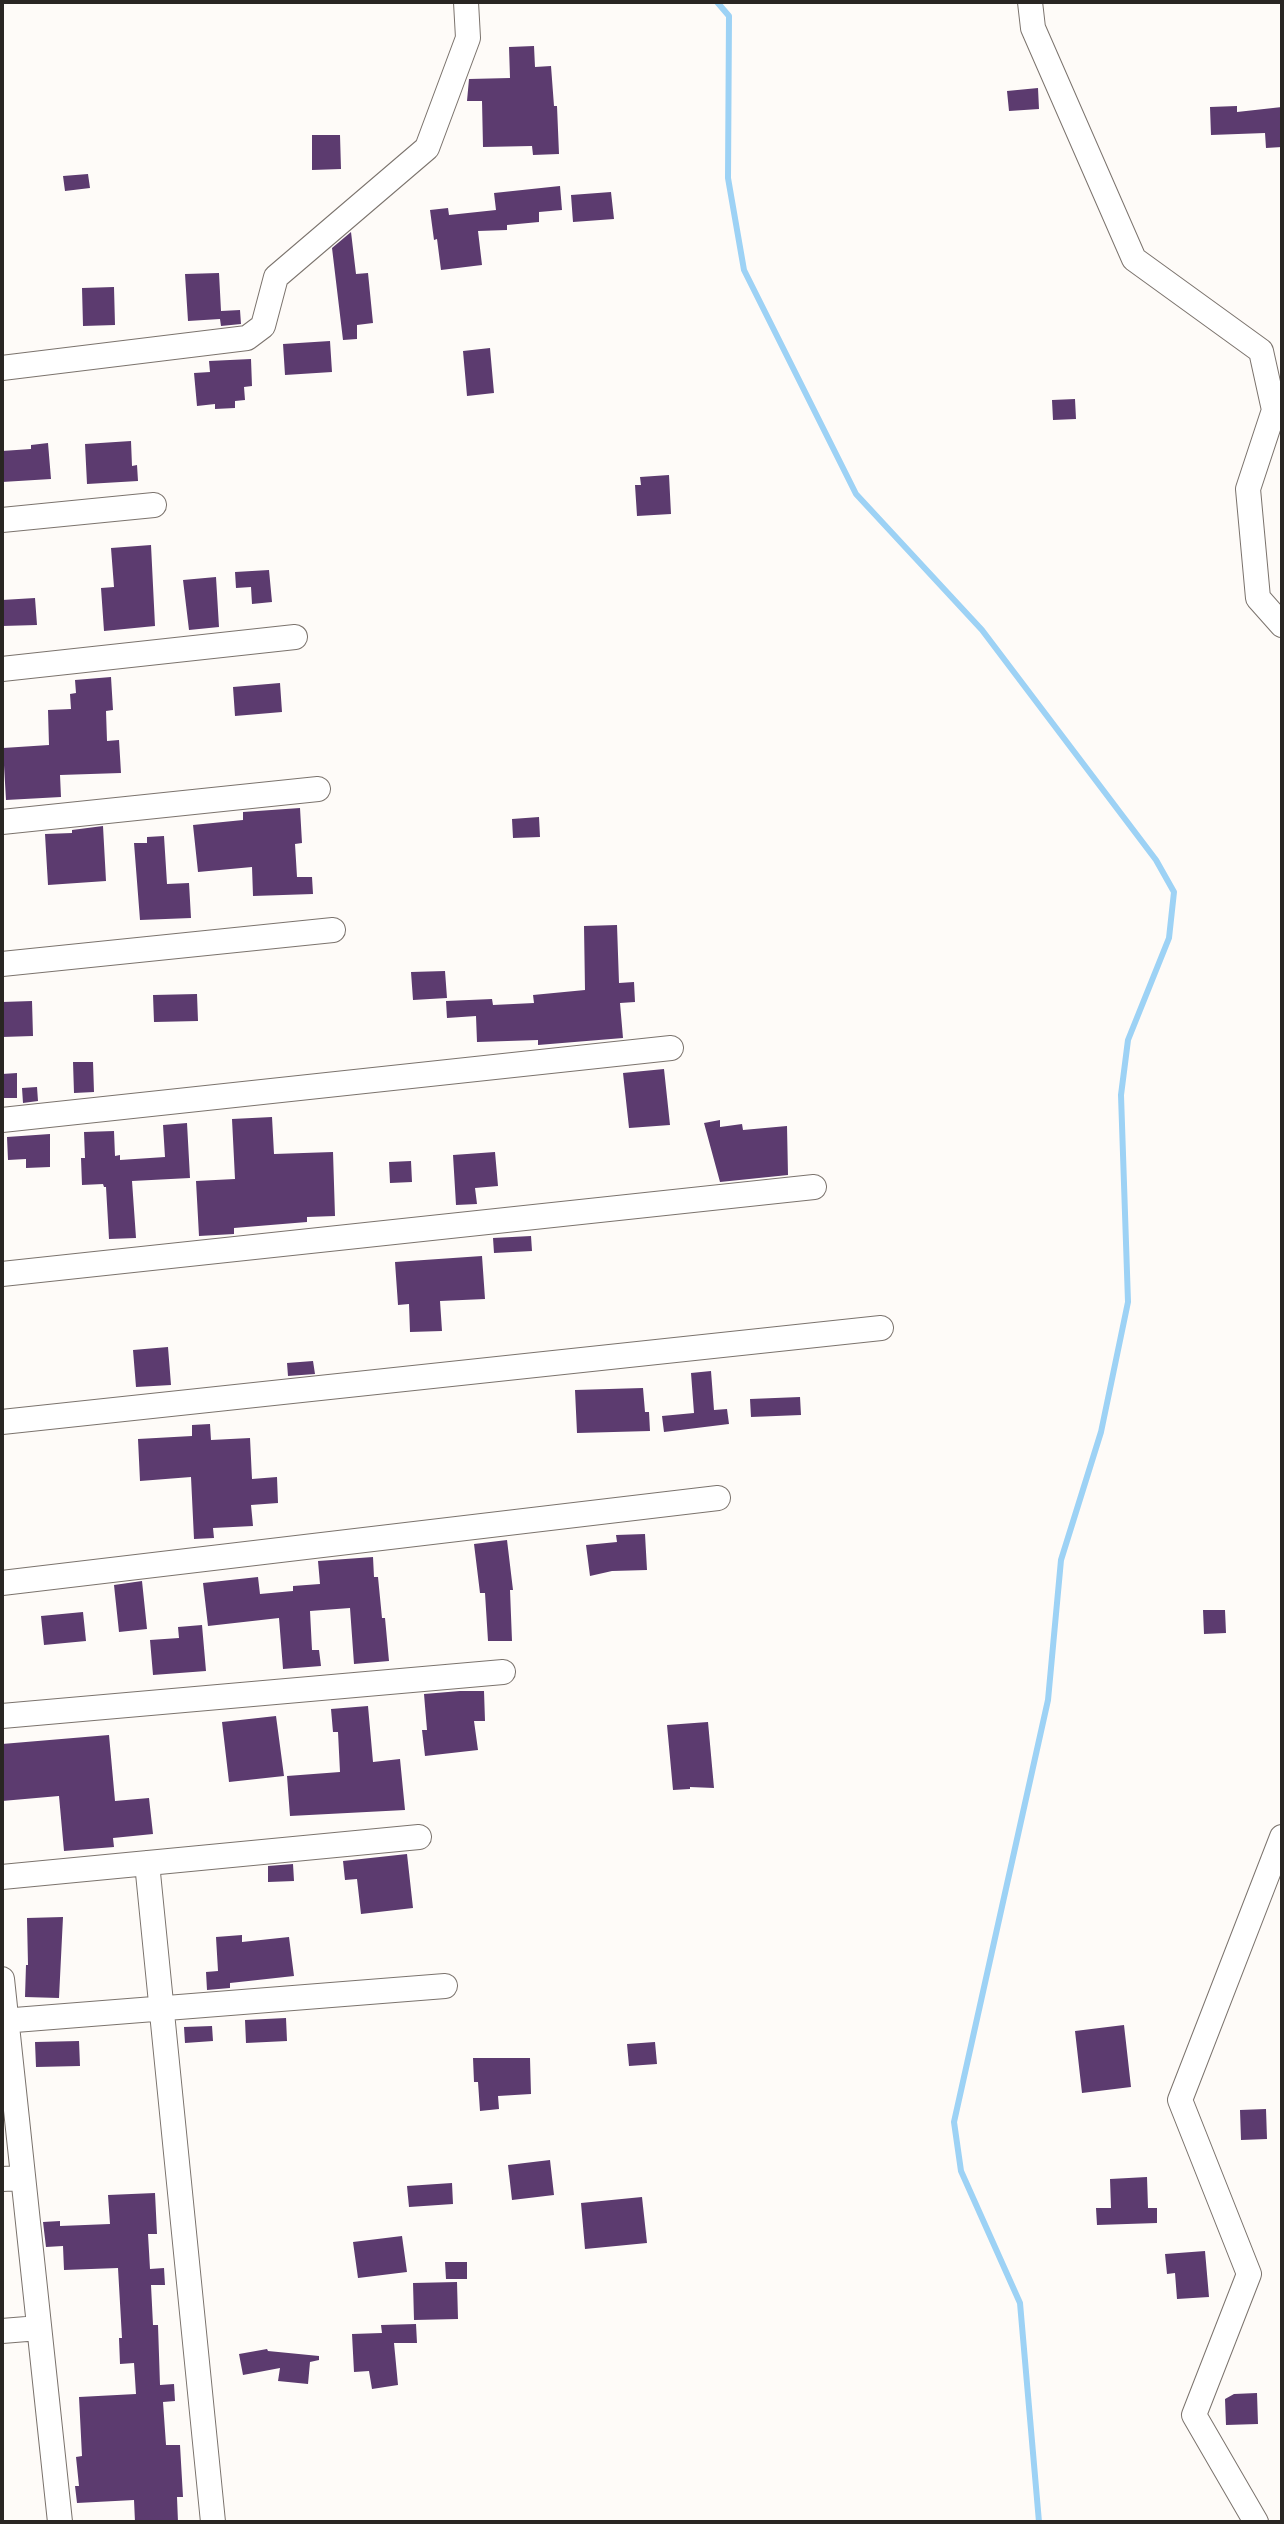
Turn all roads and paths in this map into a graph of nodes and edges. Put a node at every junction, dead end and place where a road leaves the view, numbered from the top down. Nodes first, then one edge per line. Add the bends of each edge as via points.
1 (466, 2) edge
2 (1030, 2) edge
3 (2, 368) edge
4 (154, 505) dead end
5 (2, 520) edge
6 (1282, 625) edge
7 (295, 637) dead end
8 (2, 668) edge
9 (318, 789) dead end
10 (2, 822) edge
11 (333, 930) dead end
12 (2, 964) edge
13 (671, 1048) dead end
14 (2, 1120) edge
15 (814, 1187) dead end
16 (2, 1273) edge
17 (881, 1328) dead end
18 (2, 1422) edge
19 (718, 1498) dead end
20 (2, 1583) edge
21 (503, 1672) dead end
22 (2, 1716) edge
23 (419, 1836) dead end
24 (1282, 1837) edge
25 (147, 1863) junction
26 (2, 1877) edge
27 (2, 1979) edge
28 (445, 1986) dead end
29 (162, 2008) junction
30 (4, 2020) edge
31 (13, 2179) edge
32 (40, 2328) junction
33 (2, 2331) edge
34 (61, 2522) edge
35 (213, 2522) edge
36 (1256, 2522) edge

1 - 3 street via 468,38 427,148 276,277 263,326 247,338
2 - 6 street via 1033,28 1135,259 1261,351 1274,410 1248,489 1258,598
4 - 5 street
7 - 8 street
9 - 10 street
11 - 12 street
13 - 14 street
15 - 16 street
17 - 18 street
19 - 20 street
21 - 22 street
23 - 25 street
24 - 36 street via 1180,2101 1249,2274 1194,2415
25 - 26 street
25 - 29 street
27 - 30 street
28 - 29 street
29 - 30 street
29 - 35 street
30 - 31 street
31 - 32 street
32 - 33 street
32 - 34 street

